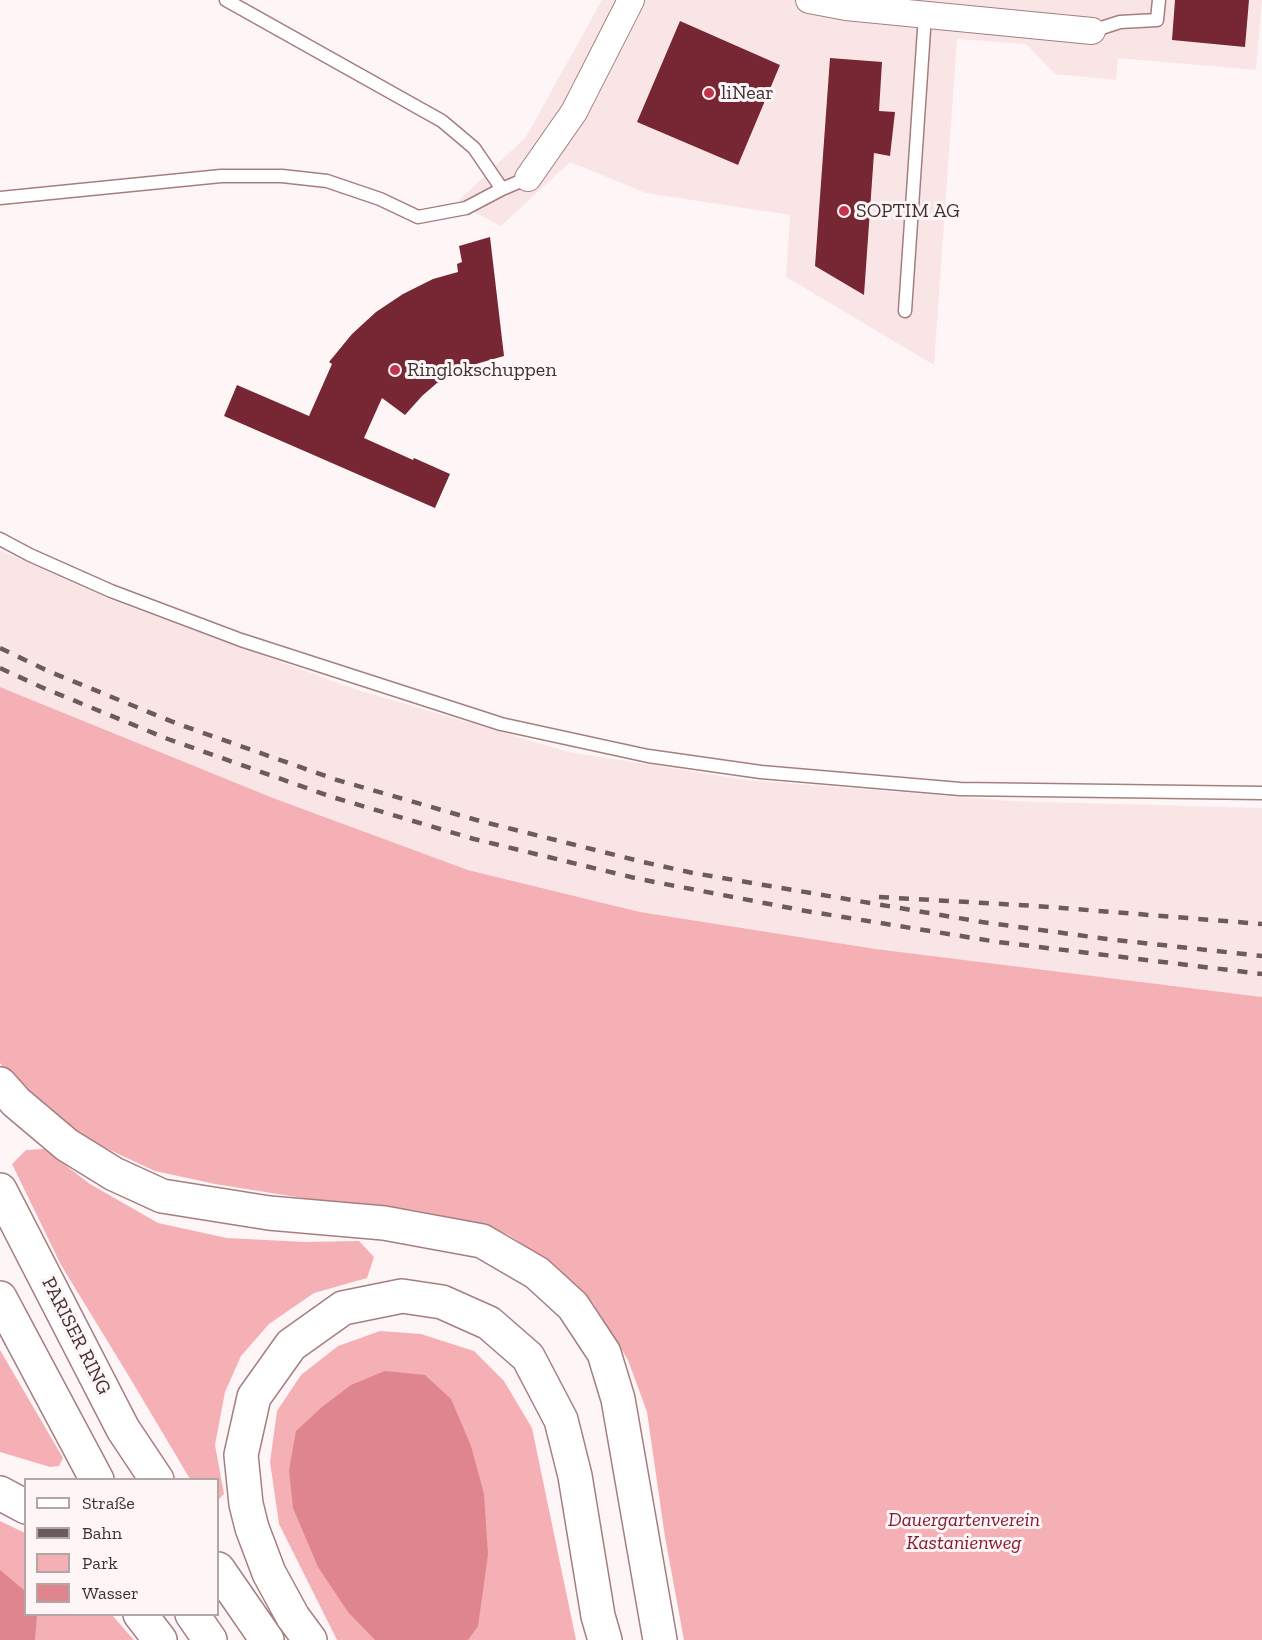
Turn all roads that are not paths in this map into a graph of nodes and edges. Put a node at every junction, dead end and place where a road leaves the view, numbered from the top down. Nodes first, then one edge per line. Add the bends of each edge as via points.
1 (226, 0) edge
2 (631, 0) edge
3 (809, 0) edge
4 (1159, 0) edge
5 (925, 15) junction
6 (1092, 31) joint
7 (528, 178) joint
8 (502, 189) junction
9 (0, 198) edge
10 (905, 311) dead end
11 (0, 539) edge
12 (1262, 793) edge
13 (0, 1084) edge
14 (0, 1190) edge
15 (0, 1298) edge
16 (96, 1478) edge
17 (156, 1478) edge
18 (0, 1493) edge
19 (24, 1506) edge
20 (219, 1570) edge
21 (142, 1616) edge
22 (193, 1616) edge
23 (600, 1632) edge
24 (160, 1640) edge
25 (210, 1640) edge
26 (267, 1640) edge
27 (310, 1640) edge
28 (660, 1640) edge

1 - 8 lane via 442,121 474,148
2 - 7 street via 574,112
3 - 5 street
4 - 6 lane via 1157,20 1120,22
5 - 6 street
5 - 10 lane
7 - 8 lane
8 - 9 lane via 466,208 418,217 327,181 282,176 220,176
11 - 12 lane via 111,591 241,639 501,724 648,756 761,772 960,789
13 - 28 highway via 67,1145 114,1174 162,1196 269,1213 384,1223 482,1241 537,1273 573,1306 604,1353 618,1399
14 - 17 highway, PARISER RING via 123,1429
15 - 16 highway
18 - 19 highway
20 - 26 highway
21 - 24 highway
22 - 25 highway
23 - 27 highway via 575,1476 561,1420 528,1357 489,1323 442,1302 402,1296 343,1308 291,1345 254,1397 241,1455 246,1504 269,1573

